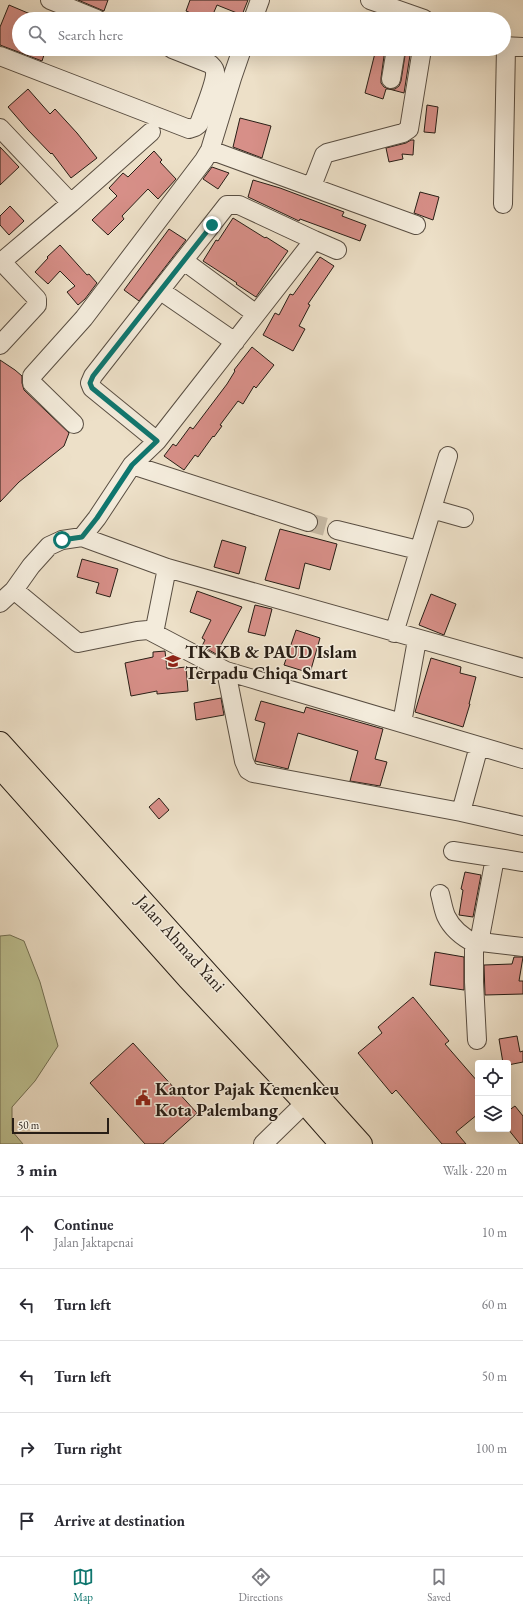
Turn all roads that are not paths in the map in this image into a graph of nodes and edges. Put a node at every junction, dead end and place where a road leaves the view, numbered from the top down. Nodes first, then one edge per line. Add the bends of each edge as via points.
1 (50, 0) edge
2 (260, 0) edge
3 (370, 0) edge
4 (396, 9) edge
5 (80, 12) edge
6 (256, 12) edge
7 (0, 56) edge
8 (190, 56) edge
9 (240, 56) edge
10 (395, 56) edge
11 (421, 56) edge
12 (511, 56) edge
13 (391, 79) dead end
14 (0, 128) edge
15 (151, 132) dead end
16 (210, 150) junction
17 (312, 186) junction
18 (71, 203) junction
19 (503, 204) dead end
20 (416, 225) dead end
21 (314, 240) junction
22 (337, 250) dead end
23 (184, 261) junction
24 (1, 263) edge
25 (161, 291) junction
26 (256, 314) junction
27 (235, 342) junction
28 (0, 345) edge
29 (74, 424) dead end
30 (157, 441) junction
31 (448, 456) dead end
32 (132, 465) junction
33 (432, 509) junction
34 (464, 518) dead end
35 (308, 522) tunnel mouth
36 (337, 530) tunnel mouth
37 (82, 537) junction
38 (418, 550) junction
39 (167, 568) junction
40 (14, 590) junction
41 (0, 603) edge
42 (154, 633) junction
43 (394, 633) junction
44 (417, 640) junction
45 (523, 668) edge
46 (226, 671) junction
47 (402, 723) junction
48 (479, 746) junction
49 (1, 752) edge
50 (523, 759) edge
51 (462, 812) junction
52 (523, 826) edge
53 (453, 851) dead end
54 (495, 858) junction
55 (523, 862) edge
56 (440, 894) dead end
57 (478, 943) junction
58 (523, 947) edge
59 (477, 1040) dead end
60 (305, 1104) junction
61 (263, 1144) edge
62 (341, 1144) edge
63 (361, 1144) edge

1 - 5 street
2 - 6 street
3 - 4 street
7 - 8 street via 189,129 199,124 215,71 210,64
9 - 16 street
10 - 13 street
11 - 17 street via 409,128 403,133 327,153
12 - 19 street
14 - 18 street
15 - 18 street
16 - 17 street
16 - 29 street via 84,318 32,376 32,383
17 - 20 street
18 - 24 street
21 - 22 street
21 - 23 street via 239,205 227,205
21 - 26 street
23 - 25 street
23 - 26 street
24 - 28 street via 38,302
25 - 27 street
25 - 30 street via 90,383 92,388
26 - 27 street
27 - 30 street
30 - 32 street
31 - 33 street
32 - 35 street
32 - 37 street
33 - 34 street
33 - 38 street
36 - 38 street
37 - 39 street
37 - 40 street via 62,540 49,546
38 - 43 street
39 - 42 street
39 - 43 street
40 - 41 street
40 - 42 street via 78,643 142,630
42 - 46 street
43 - 44 street
44 - 45 street
44 - 47 street
46 - 47 street
46 - 51 street via 244,761 248,770 254,774
47 - 48 street
48 - 50 street
48 - 51 street
49 - 60 highway, Jalan Ahmad Yani via 188,978
49 - 63 highway, Jalan Ahmad Yani
51 - 52 street
53 - 54 street
54 - 55 street
54 - 57 street
56 - 57 street via 451,925 469,940
57 - 58 street
57 - 59 street via 474,950
60 - 61 street
60 - 62 highway, Jalan Ahmad Yani

